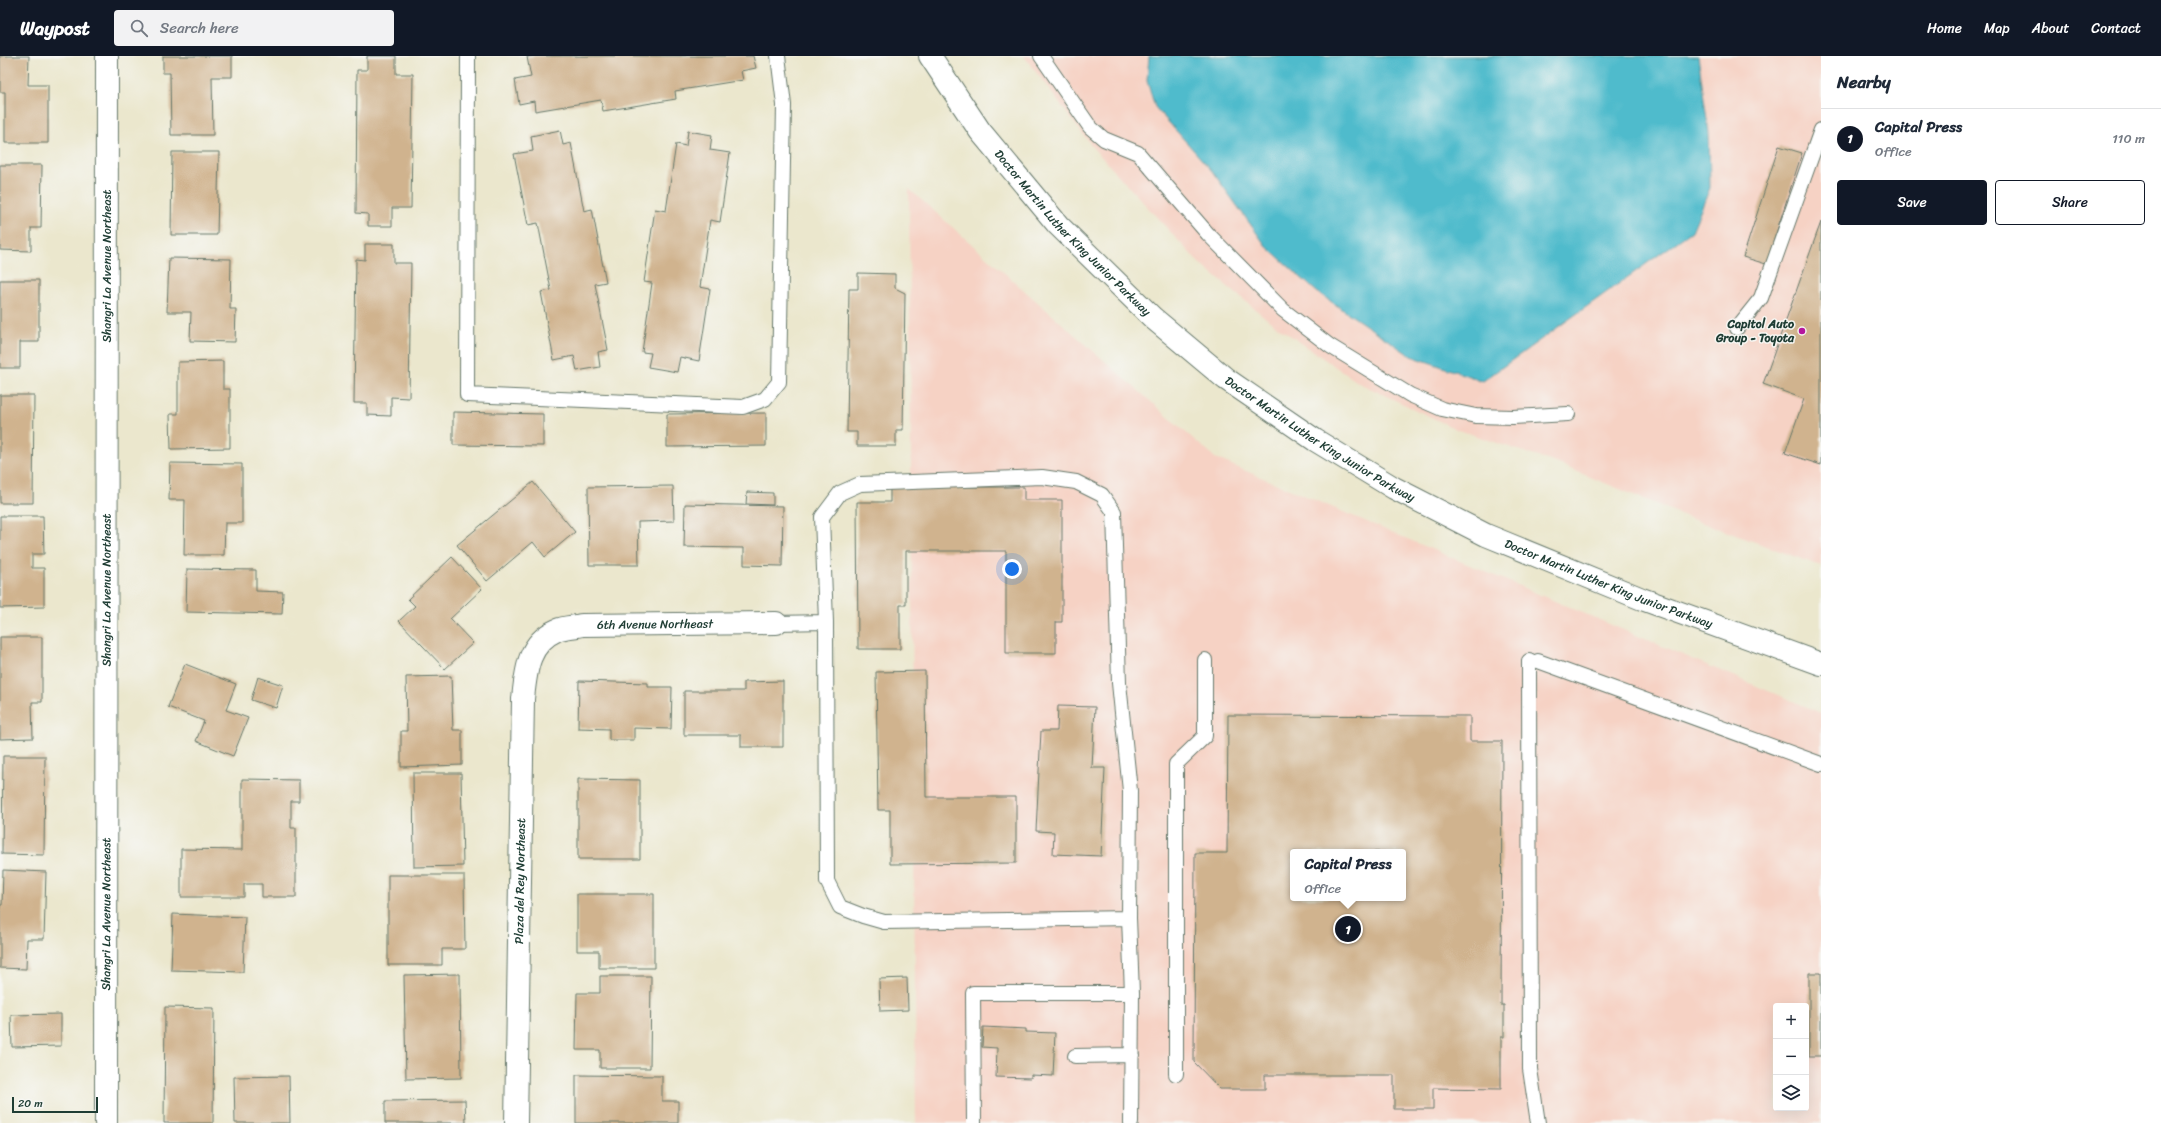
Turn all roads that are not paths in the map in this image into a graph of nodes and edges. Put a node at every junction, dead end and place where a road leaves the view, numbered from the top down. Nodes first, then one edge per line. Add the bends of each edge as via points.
1 (107, 56) edge
2 (468, 56) edge
3 (778, 56) edge
4 (930, 56) edge
5 (1041, 56) edge
6 (1821, 130) edge
7 (1737, 328) dead end
8 (1568, 414) dead end
9 (826, 622) junction
10 (776, 623) joint
11 (538, 642) joint
12 (1206, 660) dead end
13 (1821, 664) edge
14 (1821, 764) edge
15 (1129, 918) junction
16 (1132, 992) junction
17 (1132, 1055) junction
18 (1075, 1056) dead end
19 (1176, 1074) dead end
20 (106, 1123) edge
21 (516, 1123) edge
22 (974, 1123) edge
23 (1131, 1123) edge
24 (1538, 1123) edge

1 - 20 main road, Shangri La Avenue Northeast
2 - 3 lane via 467,395 743,407 765,399 779,382 784,105
4 - 13 main road, Doctor Martin Luther King Junior Parkway via 980,131 1058,225 1153,318 1226,379 1315,440 1394,488 1486,535 1642,599
5 - 8 lane via 1090,127 1104,139 1138,153 1208,234 1284,310 1330,346 1410,395 1442,409 1476,416
6 - 7 lane via 1761,298
9 - 10 lane
9 - 15 lane via 827,881 840,907 884,922
9 - 15 lane via 822,517 840,493 860,484 1042,477 1076,482 1102,495 1114,512 1119,683 1130,791
10 - 11 main road, 6th Avenue Northeast via 582,625 558,629
11 - 21 main road, Plaza del Rey Northeast via 526,668 523,699
12 - 19 lane via 1204,736 1176,764
14 - 24 lane via 1533,661 1530,1069
15 - 16 lane
16 - 17 lane
16 - 22 lane via 973,993
17 - 18 lane
17 - 23 lane

